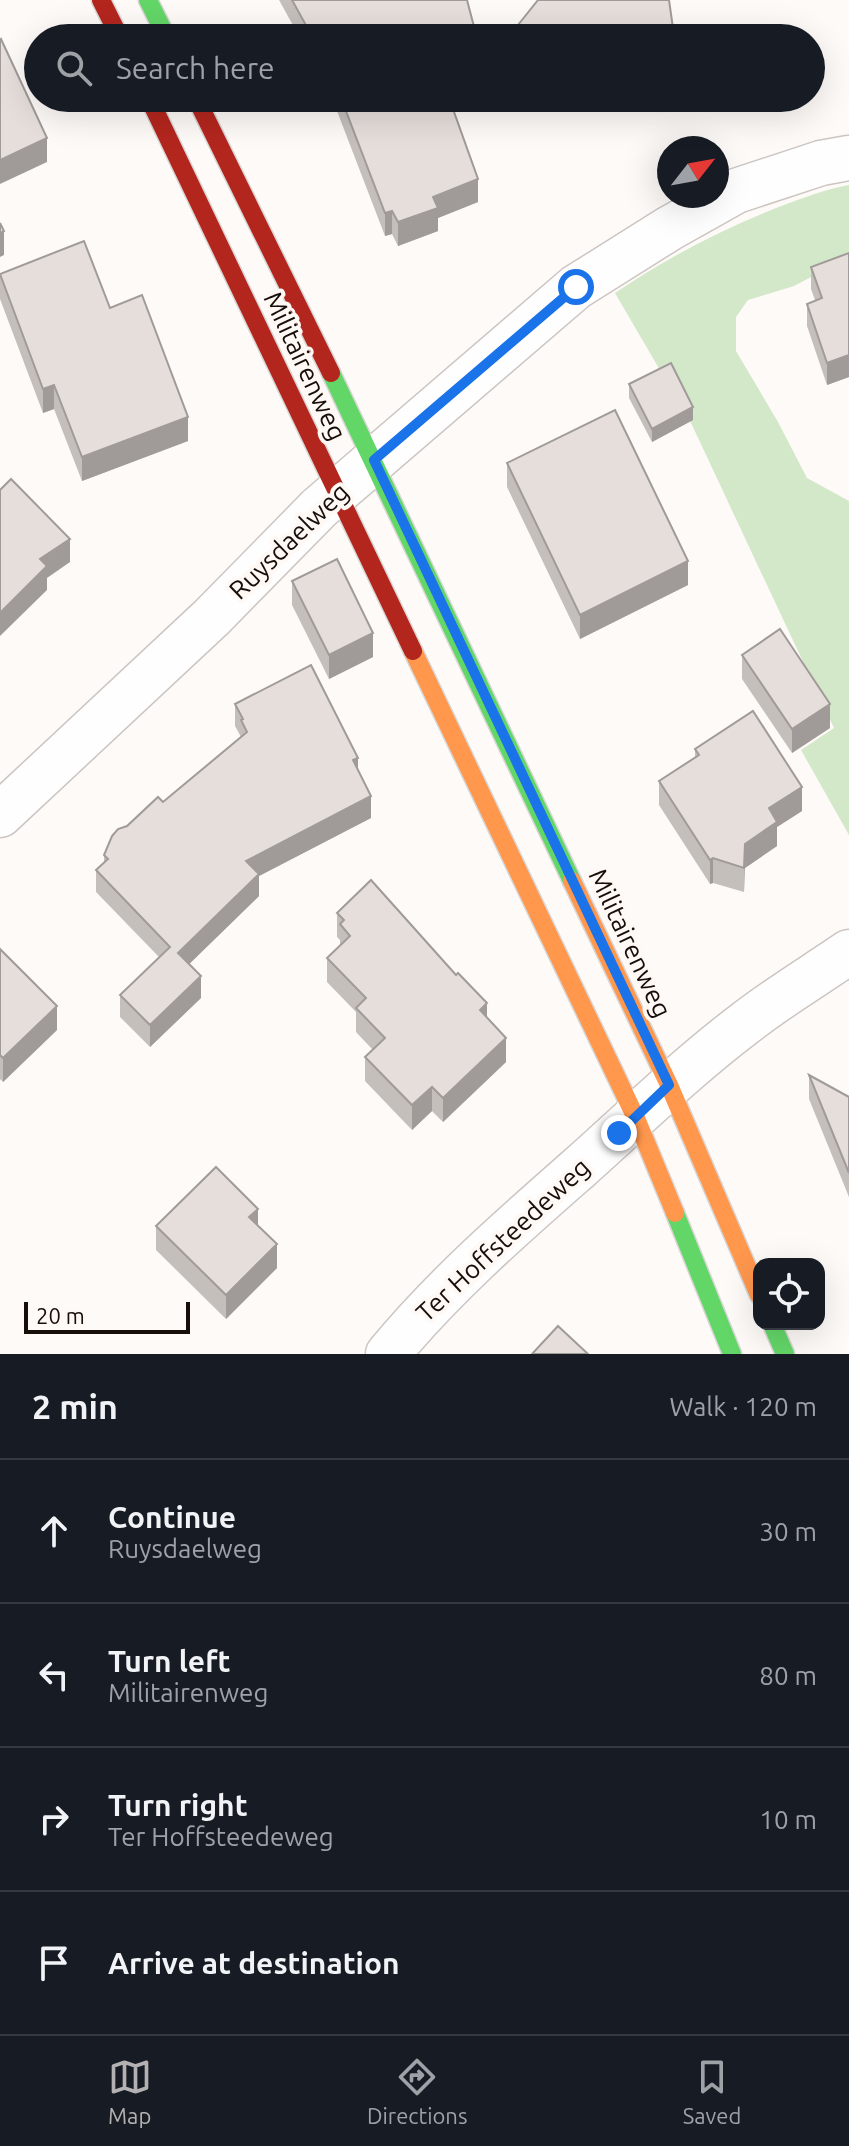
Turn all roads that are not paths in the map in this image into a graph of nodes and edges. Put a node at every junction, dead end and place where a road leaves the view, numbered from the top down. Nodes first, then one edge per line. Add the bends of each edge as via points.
1 (101, 0) edge
2 (148, 0) edge
3 (113, 24) edge
4 (160, 24) edge
5 (156, 112) edge
6 (203, 112) edge
7 (849, 158) edge
8 (374, 460) junction
9 (337, 493) junction
10 (0, 815) edge
11 (849, 952) edge
12 (669, 1085) junction
13 (635, 1116) junction
14 (753, 1281) edge
15 (775, 1330) edge
16 (388, 1354) edge
17 (732, 1354) edge
18 (785, 1354) edge

1 - 3 main road
2 - 4 main road
5 - 9 main road, Militairenweg
6 - 8 main road, Militairenweg
7 - 8 street, Ruysdaelweg via 736,191 576,287
8 - 9 street, Ruysdaelweg
8 - 12 main road, Militairenweg
9 - 10 street, Ruysdaelweg
9 - 13 main road, Militairenweg
11 - 12 street, Ter Hoffsteedeweg via 746,1022
12 - 13 street, Ter Hoffsteedeweg
12 - 14 main road, Militairenweg
13 - 16 street, Ter Hoffsteedeweg via 513,1226
13 - 17 main road, Militairenweg
15 - 18 main road

